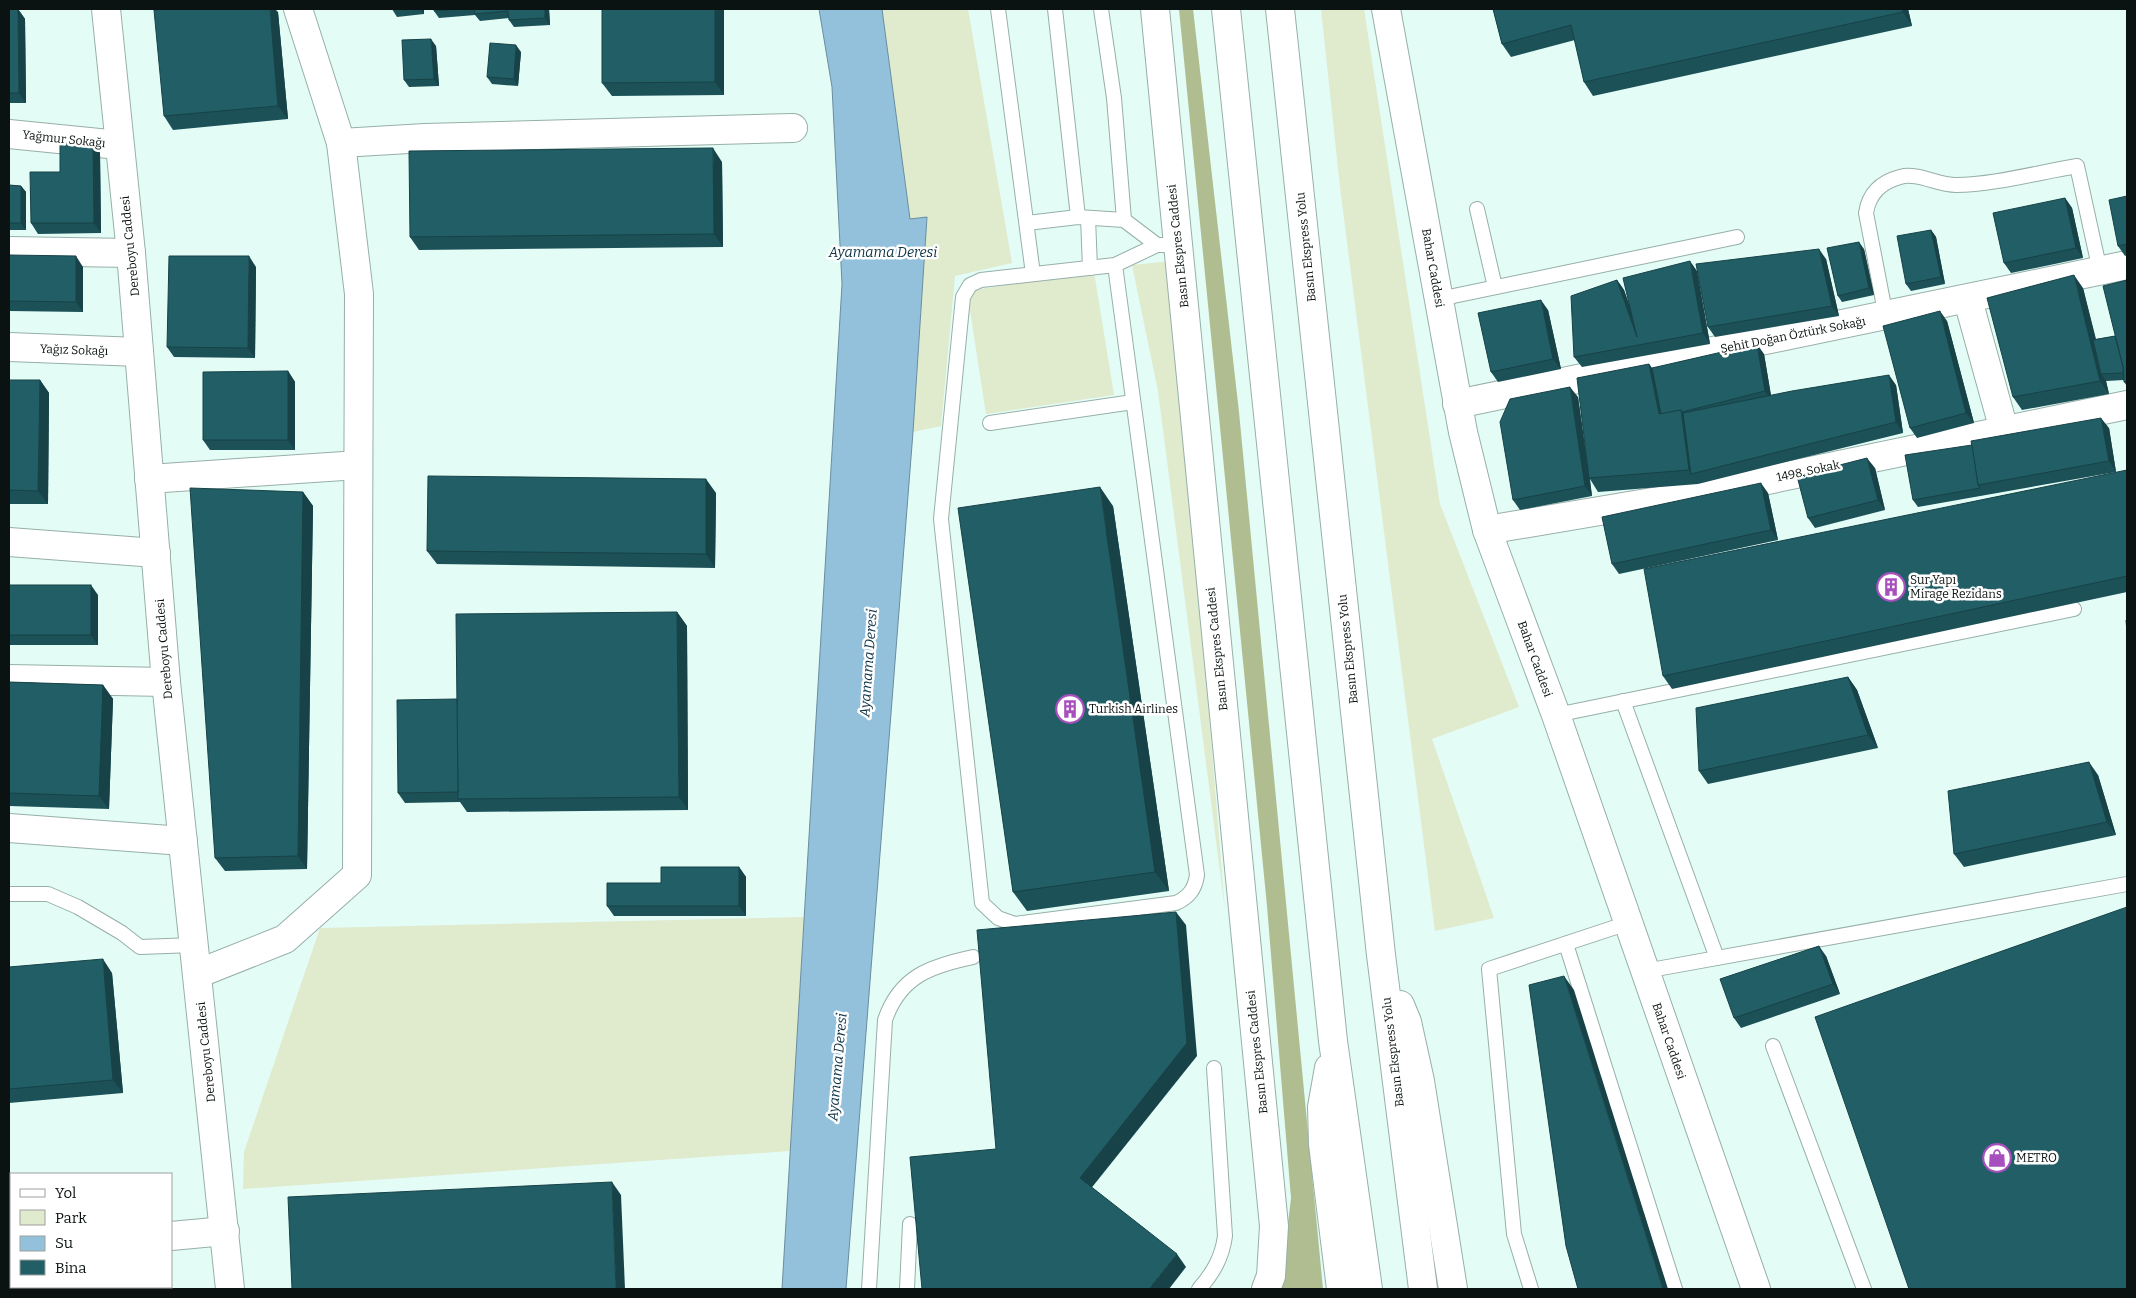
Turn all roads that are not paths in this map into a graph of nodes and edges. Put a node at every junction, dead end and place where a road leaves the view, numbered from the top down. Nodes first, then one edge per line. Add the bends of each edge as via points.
1 (106, 9) edge
2 (298, 9) edge
3 (998, 9) edge
4 (1055, 9) edge
5 (1101, 9) edge
6 (1155, 9) edge
7 (1226, 9) edge
8 (1280, 9) edge
9 (1386, 9) edge
10 (794, 128) dead end
11 (9, 134) edge
12 (341, 143) junction
13 (119, 145) junction
14 (1477, 209) dead end
15 (1083, 218) junction
16 (1124, 220) junction
17 (1027, 223) junction
18 (1737, 237) dead end
19 (1168, 245) junction
20 (9, 251) edge
21 (131, 254) junction
22 (1115, 264) junction
23 (2127, 265) edge
24 (1090, 268) junction
25 (2100, 271) junction
26 (1032, 274) junction
27 (1495, 287) junction
28 (1439, 299) junction
29 (1968, 300) junction
30 (1886, 317) junction
31 (9, 347) edge
32 (139, 352) junction
33 (1133, 402) junction
34 (1457, 404) junction
35 (2127, 405) edge
36 (990, 423) dead end
37 (2004, 430) junction
38 (358, 465) junction
39 (149, 479) junction
40 (1487, 530) junction
41 (9, 542) edge
42 (156, 553) junction
43 (2074, 609) edge
44 (9, 679) edge
45 (166, 682) junction
46 (1623, 702) junction
47 (1556, 715) junction
48 (9, 828) edge
49 (183, 841) junction
50 (2127, 884) edge
51 (9, 894) edge
52 (1628, 924) junction
53 (1566, 944) junction
54 (194, 945) junction
55 (1381, 955) junction
56 (973, 957) dead end
57 (1717, 958) junction
58 (1645, 971) junction
59 (198, 974) junction
60 (1333, 1041) junction
61 (1773, 1046) dead end
62 (1214, 1068) dead end
63 (910, 1224) dead end
64 (225, 1231) junction
65 (172, 1236) edge
66 (230, 1289) edge
67 (869, 1289) edge
68 (907, 1289) edge
69 (1199, 1289) edge
70 (1266, 1289) edge
71 (1341, 1289) edge
72 (1368, 1289) edge
73 (1423, 1289) edge
74 (1453, 1289) edge
75 (1531, 1289) edge
76 (1675, 1289) edge
77 (1756, 1289) edge
78 (1864, 1289) edge

1 - 13 main road, Dereboyu Caddesi
2 - 12 main road
3 - 17 lane
4 - 15 lane
5 - 16 lane via 1114,98
6 - 19 main road, Basın Ekspres Caddesi
7 - 60 main road
8 - 55 main road, Basın Ekspress Yolu
9 - 28 main road, Bahar Caddesi
10 - 12 main road
11 - 13 main road, Yağmur Sokağı
12 - 38 main road via 359,294
13 - 21 main road, Dereboyu Caddesi
14 - 27 lane
15 - 16 lane
15 - 17 lane
15 - 24 lane
16 - 19 lane
17 - 26 lane
18 - 27 lane
19 - 22 lane
19 - 70 main road, Basın Ekspres Caddesi via 1274,1226 1271,1276
20 - 21 main road
21 - 32 main road, Dereboyu Caddesi
22 - 24 lane
22 - 33 lane
23 - 25 main road, Şehit Doğan Öztürk Sokağı
24 - 26 lane
25 - 29 main road, Şehit Doğan Öztürk Sokağı
25 - 30 lane via 2077,166 1973,184 1940,184 1911,175 1899,177 1875,190 1866,213
26 - 33 lane via 975,282 963,297 941,519 982,903 998,918 1015,924 1176,903 1188,896 1196,882
27 - 28 lane
28 - 34 main road, Bahar Caddesi
29 - 30 main road, Şehit Doğan Öztürk Sokağı
29 - 37 main road
30 - 34 main road, Şehit Doğan Öztürk Sokağı
31 - 32 main road, Yağız Sokağı
32 - 39 main road, Dereboyu Caddesi
33 - 36 lane
34 - 40 main road, Bahar Caddesi
35 - 37 main road, 1498. Sokak
37 - 40 main road, 1498. Sokak via 1700,494
38 - 39 main road
38 - 59 main road via 357,875 285,939
39 - 42 main road, Dereboyu Caddesi
40 - 47 main road, Bahar Caddesi
41 - 42 main road
42 - 45 main road, Dereboyu Caddesi
43 - 46 lane
44 - 45 main road
45 - 49 main road, Dereboyu Caddesi
46 - 47 lane
46 - 57 lane
47 - 52 main road, Bahar Caddesi
48 - 49 main road
49 - 54 main road, Dereboyu Caddesi
50 - 57 lane
51 - 54 lane via 48,894 78,907 140,947
52 - 53 lane
52 - 58 main road, Bahar Caddesi
53 - 75 lane via 1489,969 1514,1234
53 - 76 lane
54 - 59 main road, Dereboyu Caddesi
55 - 73 main road, Basın Ekspress Yolu
55 - 74 main road via 1407,1022 1420,1081
56 - 67 lane via 915,977 895,997 887,1014
57 - 58 lane
58 - 77 main road, Bahar Caddesi
59 - 64 main road, Dereboyu Caddesi
60 - 71 main road via 1322,1106
60 - 72 main road
61 - 78 lane
62 - 69 lane via 1225,1236 1214,1272
63 - 68 lane
64 - 65 main road
64 - 66 main road, Dereboyu Caddesi

